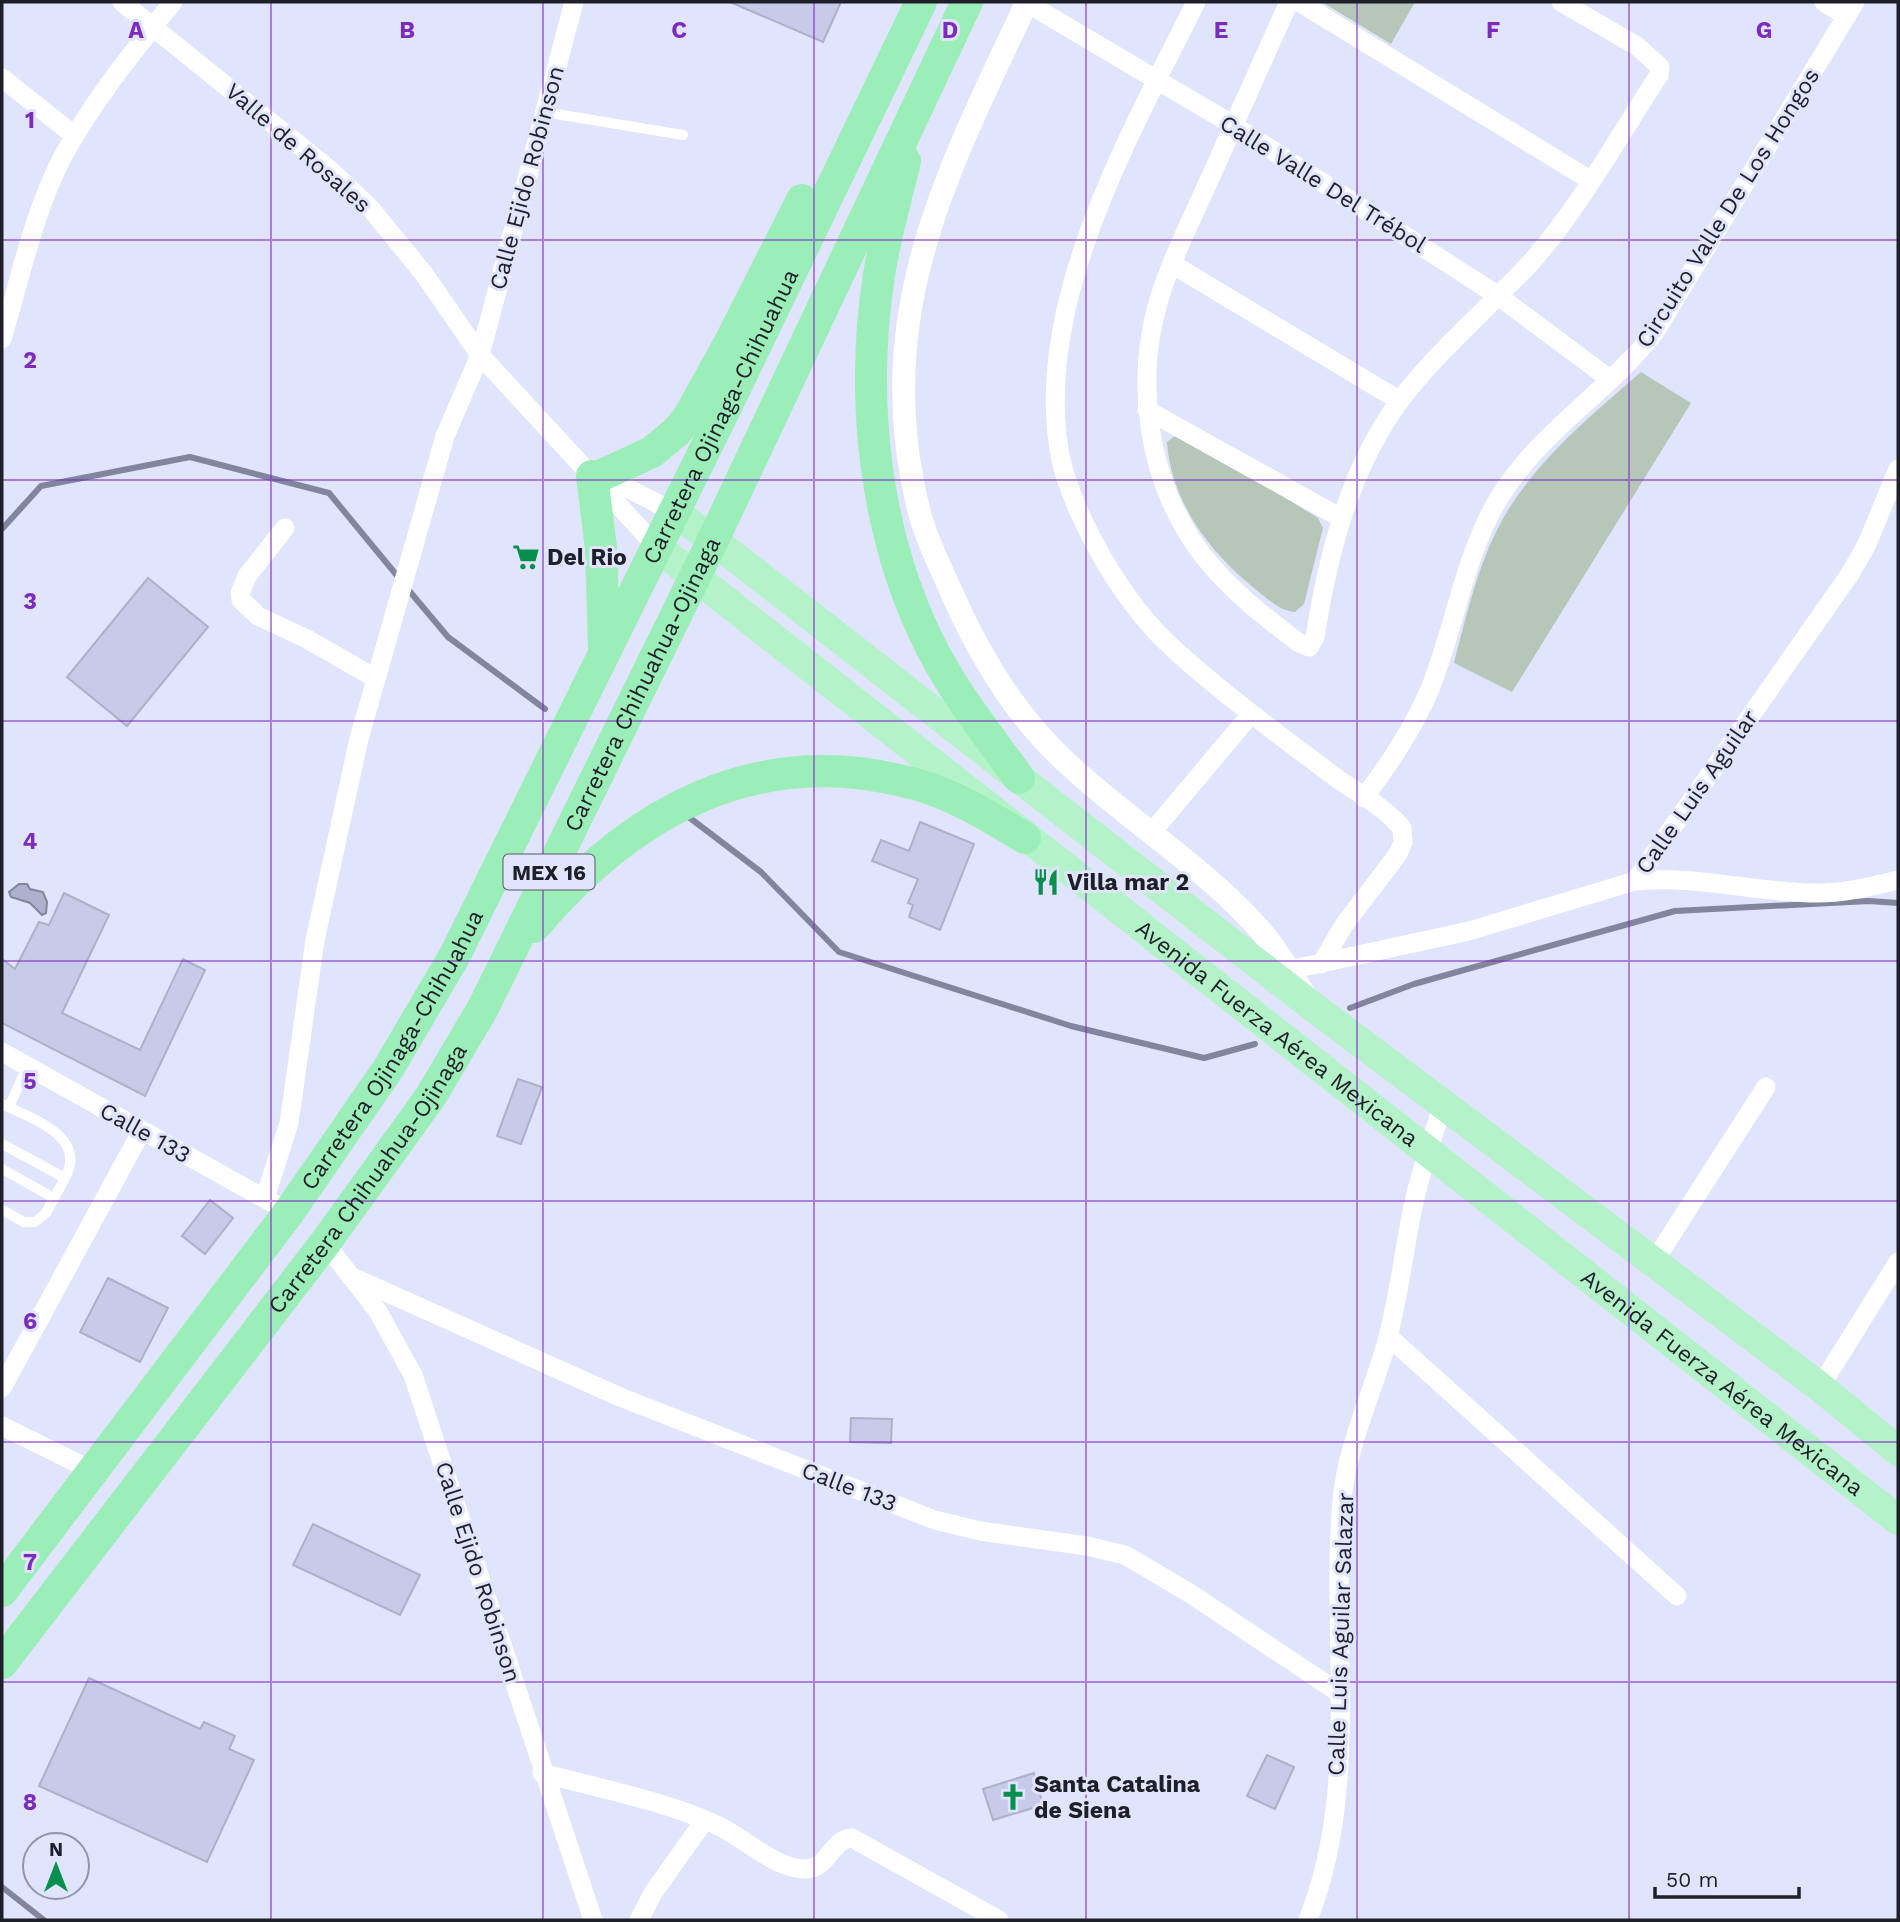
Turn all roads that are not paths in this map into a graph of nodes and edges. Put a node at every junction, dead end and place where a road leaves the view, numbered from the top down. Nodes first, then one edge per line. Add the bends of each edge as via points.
1 (122, 2) edge
2 (173, 2) edge
3 (574, 2) edge
4 (921, 2) edge
5 (967, 2) edge
6 (1027, 2) edge
7 (1195, 2) edge
8 (1289, 2) edge
9 (1299, 2) edge
10 (1562, 2) edge
11 (1824, 2) edge
12 (1851, 9) edge
13 (153, 26) junction
14 (896, 54) junction
15 (2, 78) edge
16 (1156, 81) junction
17 (923, 96) junction
18 (544, 113) junction
19 (1233, 125) junction
20 (682, 135) dead end
21 (75, 136) junction
22 (849, 152) junction
23 (887, 169) junction
24 (1590, 180) junction
25 (1172, 264) junction
26 (1497, 295) junction
27 (2, 339) edge
28 (480, 355) junction
29 (1611, 380) junction
30 (1400, 401) junction
31 (1147, 410) junction
32 (1898, 469) edge
33 (591, 472) junction
34 (674, 512) junction
35 (1341, 518) junction
36 (285, 528) dead end
37 (713, 540) junction
38 (657, 547) junction
39 (694, 575) junction
40 (604, 654) junction
41 (375, 678) junction
42 (1251, 714) junction
43 (1019, 778) junction
44 (1364, 798) junction
45 (1153, 832) junction
46 (1025, 838) junction
47 (1898, 880) edge
48 (1635, 881) junction
49 (509, 957) junction
50 (1321, 964) junction
51 (1289, 970) junction
52 (1312, 1006) junction
53 (2, 1052) edge
54 (27, 1067) junction
55 (1766, 1087) dead end
56 (5, 1105) edge
57 (1443, 1105) junction
58 (141, 1132) junction
59 (2, 1144) edge
60 (1429, 1150) junction
61 (2, 1169) edge
62 (65, 1178) junction
63 (54, 1198) junction
64 (277, 1205) junction
65 (2, 1210) edge
66 (325, 1243) junction
67 (1653, 1262) junction
68 (1898, 1262) edge
69 (350, 1276) junction
70 (1388, 1336) junction
71 (1820, 1387) junction
72 (2, 1388) edge
73 (2, 1426) edge
74 (1898, 1451) edge
75 (93, 1471) junction
76 (1887, 1511) edge
77 (2, 1591) edge
78 (1677, 1596) dead end
79 (2, 1663) edge
80 (1341, 1694) junction
81 (542, 1773) junction
82 (704, 1821) junction
83 (593, 1920) edge
84 (639, 1920) edge
85 (999, 1920) edge
86 (1308, 1920) edge

1 - 13 street, Valle de Rosales
2 - 13 street
3 - 18 street, Calle Ejido Robinson
4 - 14 highway, Carretera Ojinaga-Chihuahua / MEX 16
5 - 17 highway, Carretera Chihuahua-Ojinaga / MEX 16
6 - 16 street, Calle Valle Del Trébol
6 - 45 street via 945,179 921,254 903,401 909,460 921,517 937,559 960,613 991,666 1043,738 1068,764
7 - 16 street
8 - 19 street
9 - 24 street
10 - 24 street via 1637,46 1660,66 1659,75
11 - 12 street
12 - 29 street, Circuito Valle De Los Hongos via 1679,295 1636,356
13 - 21 street
13 - 28 street, Valle de Rosales via 330,170 371,209 424,274
14 - 22 highway, Carretera Ojinaga-Chihuahua / MEX 16
14 - 33 highway via 862,86 688,418 658,447
15 - 21 street
16 - 19 street, Calle Valle Del Trébol
16 - 42 street via 1111,181 1066,313 1056,405 1060,456 1090,534 1137,609 1175,651
17 - 23 highway, Carretera Chihuahua-Ojinaga / MEX 16
17 - 43 highway via 888,233 875,308 872,363 880,492 896,560 931,647 957,693
18 - 20 lane
18 - 28 street, Calle Ejido Robinson
19 - 25 street
19 - 26 street, Calle Valle Del Trébol
21 - 27 street via 49,187
22 - 23 highway
22 - 34 highway, Carretera Ojinaga-Chihuahua / MEX 16
23 - 37 highway, Carretera Chihuahua-Ojinaga / MEX 16
24 - 26 street via 1540,250
25 - 30 street
25 - 31 street via 1155,319
26 - 29 street, Calle Valle Del Trébol
26 - 30 street
28 - 33 street, Valle de Rosales
28 - 41 street, Calle Ejido Robinson via 445,436
29 - 44 street, Circuito Valle De Los Hongos via 1534,452 1497,500 1430,689 1397,752
30 - 35 street
31 - 35 street
31 - 35 street via 1158,469 1191,538 1228,584 1308,647 1315,637
32 - 48 street, Calle Luis Aguilar via 1850,575
33 - 34 street
33 - 38 street, Valle de Rosales
33 - 40 highway via 601,548
34 - 37 main road, Avenida Fuerza Aérea Mexicana
34 - 38 highway, Carretera Ojinaga-Chihuahua / MEX 16
36 - 41 street via 247,576 241,600 258,616
37 - 39 highway, Carretera Chihuahua-Ojinaga / MEX 16
37 - 43 main road, Avenida Fuerza Aérea Mexicana
38 - 39 main road, Avenida Fuerza Aérea Mexicana
38 - 40 highway, Carretera Ojinaga-Chihuahua / MEX 16
39 - 46 main road, Avenida Fuerza Aérea Mexicana
39 - 49 highway, Carretera Chihuahua-Ojinaga / MEX 16
40 - 64 highway, Carretera Ojinaga-Chihuahua / MEX 16 via 455,955 388,1069
41 - 64 street, Calle Ejido Robinson via 315,940
42 - 44 street
42 - 45 street
43 - 52 main road, Avenida Fuerza Aérea Mexicana
44 - 50 street via 1398,823 1404,835 1398,854 1344,925
45 - 51 street via 1263,933
46 - 49 highway via 971,807 915,784 813,771 741,782 688,801 624,839 556,902
46 - 60 main road, Avenida Fuerza Aérea Mexicana
47 - 48 street via 1819,893 1709,882
48 - 50 street, Calle Luis Aguilar via 1469,931
49 - 66 highway, Carretera Chihuahua-Ojinaga / MEX 16 via 430,1096
50 - 51 street, Calle Luis Aguilar
51 - 52 street
52 - 57 main road, Avenida Fuerza Aérea Mexicana
53 - 54 street, Calle 133
54 - 56 lane
54 - 58 street, Calle 133
55 - 67 street
56 - 62 lane via 45,1126 70,1148 72,1162
57 - 60 street, Calle Luis Aguilar Salazar
57 - 67 main road, Avenida Fuerza Aérea Mexicana
58 - 64 street, Calle 133
58 - 72 street
59 - 62 lane
60 - 70 street, Calle Luis Aguilar Salazar via 1413,1205
60 - 76 main road, Avenida Fuerza Aérea Mexicana
61 - 63 lane
62 - 63 lane
63 - 65 lane via 35,1222 24,1222
64 - 75 highway, Carretera Ojinaga-Chihuahua / MEX 16
66 - 69 street, Calle Ejido Robinson
66 - 79 highway, Carretera Chihuahua-Ojinaga / MEX 16
67 - 71 main road, Avenida Fuerza Aérea Mexicana
68 - 71 street
69 - 80 street, Calle 133 via 620,1397 935,1520 1125,1555
69 - 81 street, Calle Ejido Robinson via 394,1338 413,1375
70 - 78 street
70 - 80 street, Calle Luis Aguilar Salazar via 1343,1496 1338,1553
71 - 74 main road, Avenida Fuerza Aérea Mexicana
73 - 75 street
75 - 77 highway, Carretera Ojinaga-Chihuahua / MEX 16
80 - 86 street, Calle Luis Aguilar Salazar via 1342,1728 1328,1861
81 - 82 street
81 - 83 street, Calle Ejido Robinson
82 - 84 street via 653,1892
82 - 85 street via 803,1869 819,1866 843,1840 857,1840

